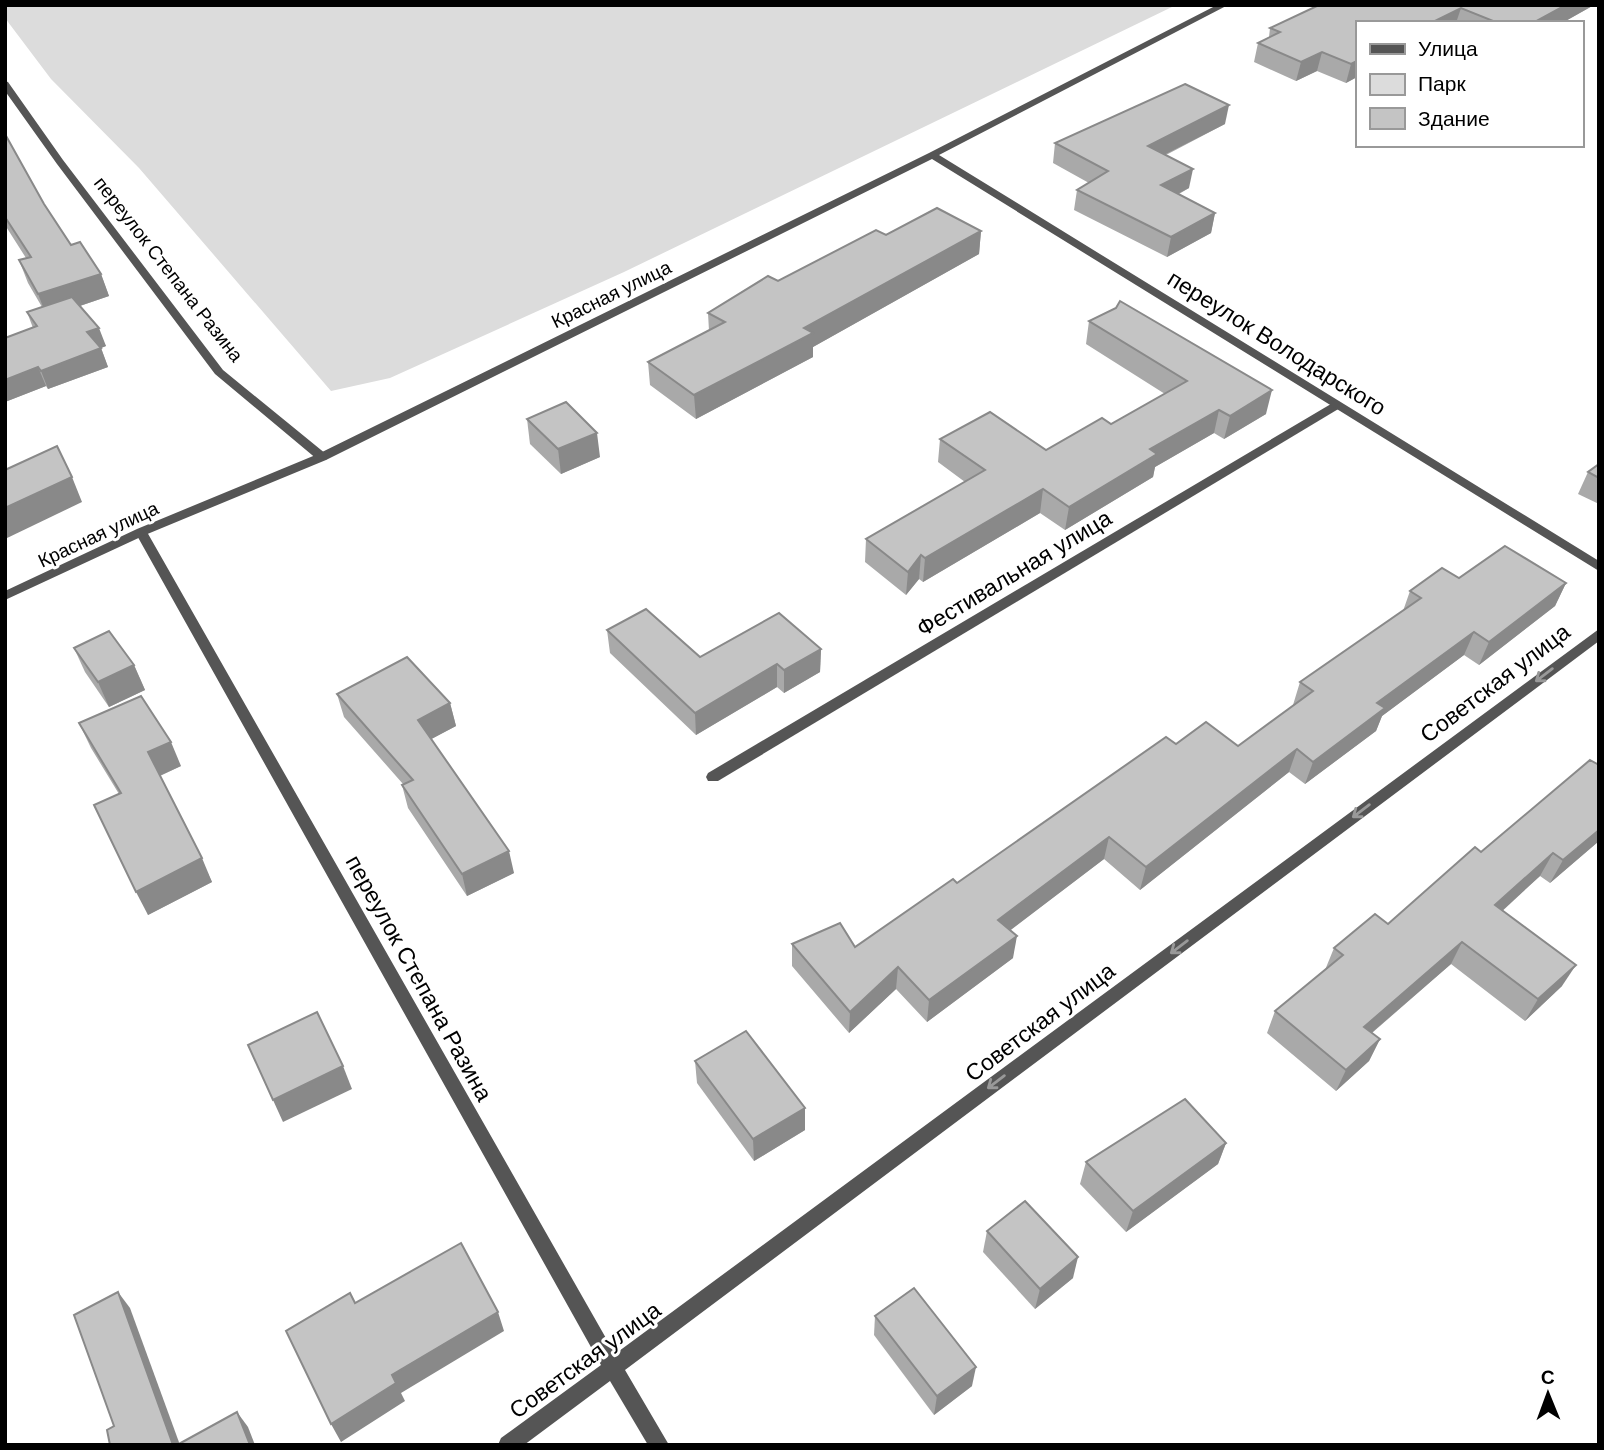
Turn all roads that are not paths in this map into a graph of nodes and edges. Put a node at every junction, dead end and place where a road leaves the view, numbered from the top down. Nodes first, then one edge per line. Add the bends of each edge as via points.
1 (1217, 6) edge
2 (5, 84) edge
3 (932, 155) junction
4 (1336, 405) junction
5 (322, 457) junction
6 (141, 532) junction
7 (1599, 567) edge
8 (5, 596) edge
9 (1599, 634) edge
10 (713, 777) dead end
11 (613, 1368) junction
12 (508, 1445) edge
13 (659, 1445) edge

1 - 3 street, Красная улица
2 - 5 street, переулок Степана Разина via 219,372
3 - 4 street, переулок Володарского
3 - 5 street, Красная улица
4 - 7 street, переулок Володарского
4 - 10 street, Фестивальная улица
5 - 6 street, Красная улица
6 - 8 street, Красная улица
6 - 11 street, переулок Степана Разина
9 -> 11 street, Советская улица
11 - 12 street, Советская улица
11 - 13 street, переулок Степана Разина

